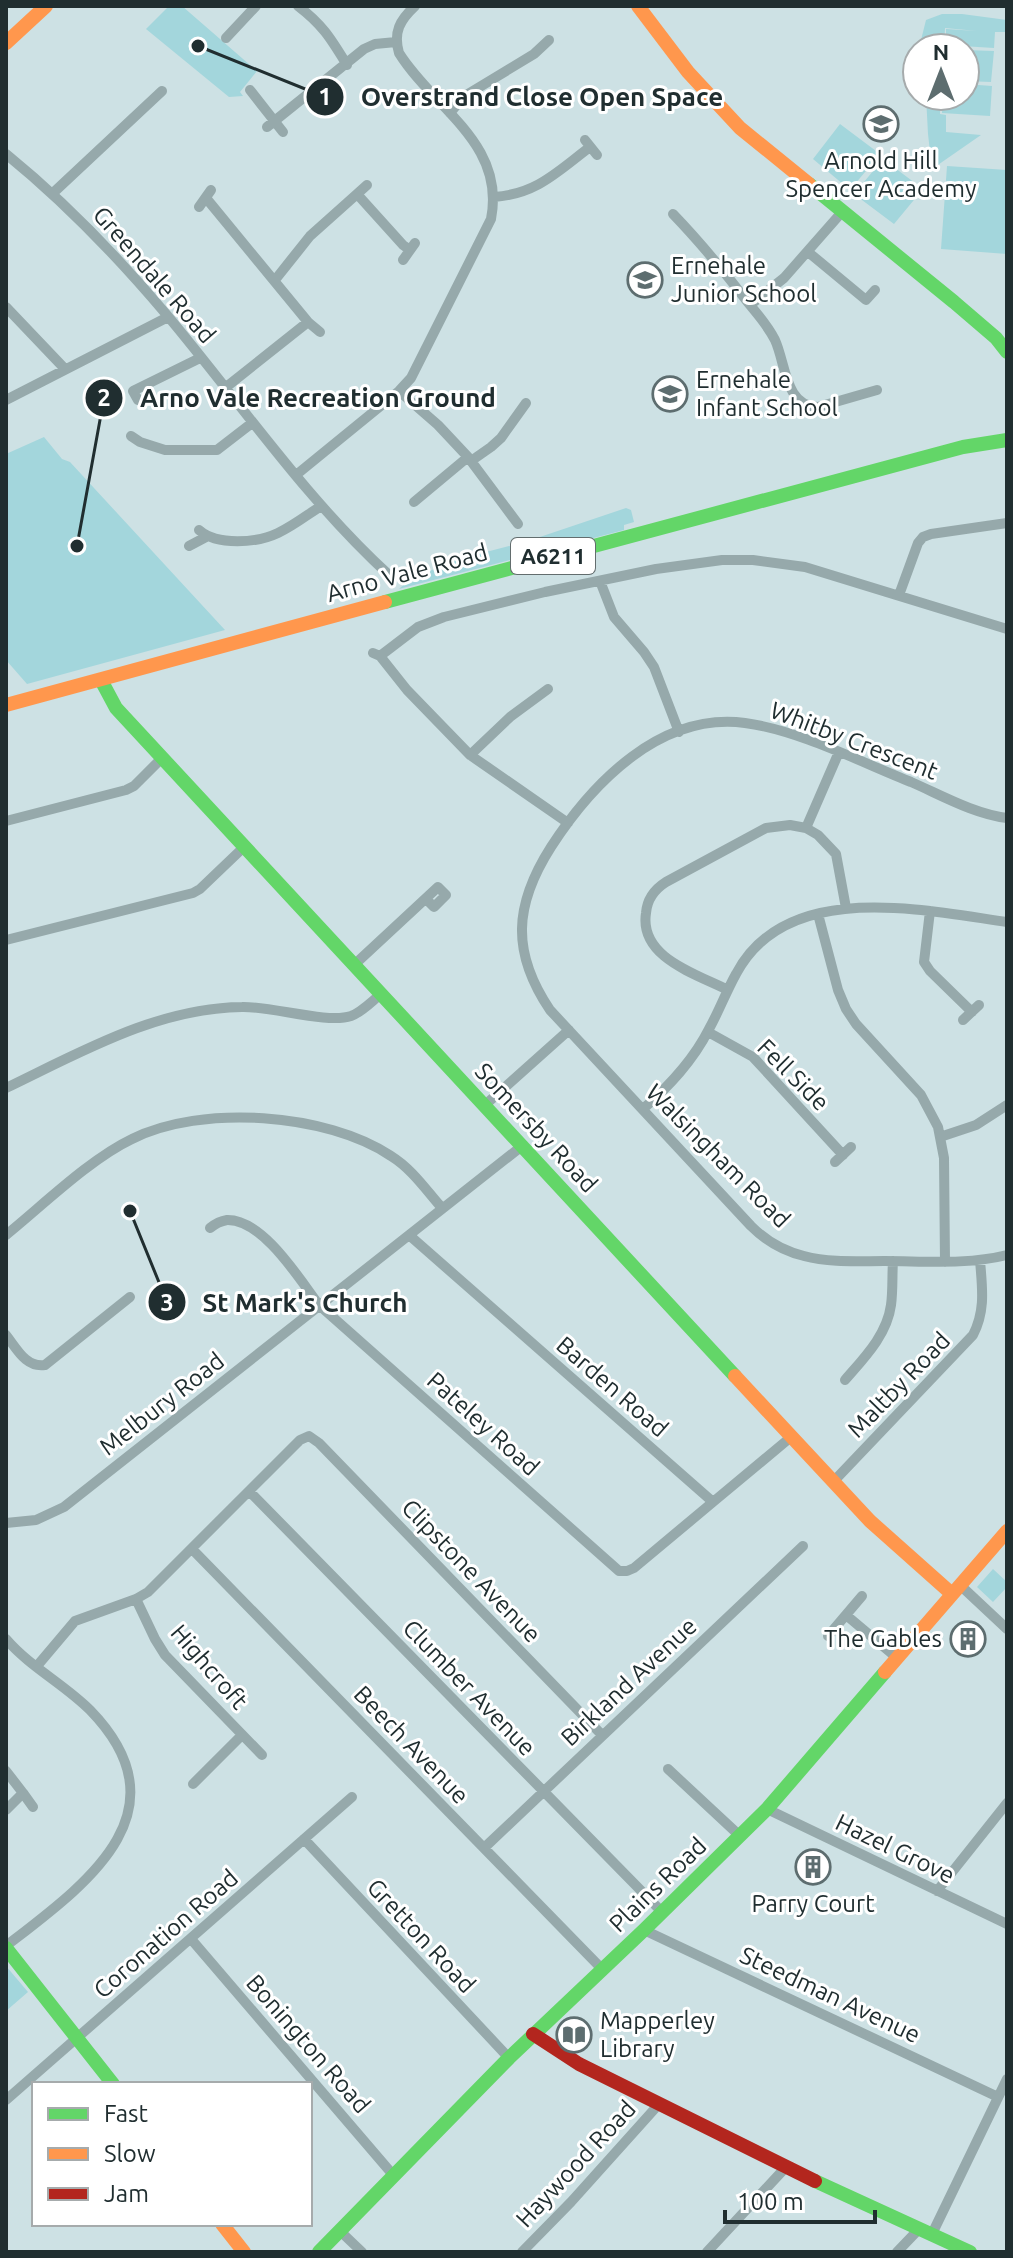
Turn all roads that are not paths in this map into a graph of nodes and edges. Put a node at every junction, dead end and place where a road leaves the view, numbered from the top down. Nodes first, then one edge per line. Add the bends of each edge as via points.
1 (46, 6) edge
2 (256, 6) edge
3 (298, 6) edge
4 (415, 6) edge
5 (638, 6) edge
6 (230, 12) dead end
7 (240, 23) junction
8 (226, 38) dead end
9 (549, 40) dead end
10 (396, 42) junction
11 (6, 43) edge
12 (347, 65) junction
13 (250, 90) dead end
14 (162, 91) dead end
15 (150, 102) junction
16 (159, 111) dead end
17 (450, 113) junction
18 (271, 124) junction
19 (283, 132) dead end
20 (591, 147) dead end
21 (6, 154) edge
22 (367, 185) dead end
23 (53, 193) junction
24 (357, 194) junction
25 (494, 197) junction
26 (205, 198) dead end
27 (842, 212) junction
28 (673, 214) dead end
29 (808, 252) junction
30 (403, 260) dead end
31 (275, 280) junction
32 (875, 290) dead end
33 (750, 305) junction
34 (6, 307) edge
35 (168, 317) junction
36 (308, 322) junction
37 (320, 332) dead end
38 (1007, 352) edge
39 (200, 358) junction
40 (65, 369) junction
41 (225, 388) junction
42 (877, 390) dead end
43 (399, 391) junction
44 (6, 400) edge
45 (138, 400) dead end
46 (526, 403) dead end
47 (514, 419) junction
48 (252, 423) junction
49 (525, 426) dead end
50 (147, 432) dead end
51 (1007, 440) edge
52 (469, 459) junction
53 (296, 475) junction
54 (321, 506) junction
55 (431, 506) dead end
56 (1007, 523) edge
57 (518, 524) dead end
58 (189, 546) dead end
59 (389, 575) dead end
60 (600, 581) junction
61 (899, 595) junction
62 (1007, 629) edge
63 (101, 680) junction
64 (551, 703) dead end
65 (6, 705) edge
66 (679, 732) junction
67 (839, 752) junction
68 (470, 755) junction
69 (163, 757) junction
70 (1007, 818) edge
71 (6, 821) edge
72 (568, 823) junction
73 (806, 828) junction
74 (245, 846) junction
75 (426, 899) dead end
76 (846, 908) junction
77 (930, 911) junction
78 (818, 914) junction
79 (1007, 922) edge
80 (6, 940) edge
81 (354, 965) junction
82 (728, 990) junction
83 (381, 994) junction
84 (971, 1013) dead end
85 (569, 1030) junction
86 (708, 1032) junction
87 (6, 1088) edge
88 (485, 1105) junction
89 (1007, 1105) edge
90 (643, 1109) junction
91 (940, 1137) junction
92 (522, 1146) junction
93 (843, 1155) dead end
94 (442, 1208) junction
95 (210, 1228) dead end
96 (6, 1235) edge
97 (409, 1235) junction
98 (1007, 1255) edge
99 (980, 1260) junction
100 (893, 1261) junction
101 (945, 1262) junction
102 (130, 1297) dead end
103 (319, 1305) junction
104 (6, 1335) edge
105 (845, 1380) dead end
106 (791, 1437) junction
107 (833, 1482) junction
108 (249, 1491) junction
109 (713, 1502) junction
110 (6, 1523) edge
111 (1007, 1531) edge
112 (803, 1546) dead end
113 (192, 1549) junction
114 (956, 1589) junction
115 (862, 1596) dead end
116 (136, 1599) junction
117 (846, 1615) junction
118 (1007, 1629) edge
119 (828, 1636) dead end
120 (8, 1645) edge
121 (897, 1658) junction
122 (37, 1666) junction
123 (242, 1735) junction
124 (602, 1735) junction
125 (262, 1755) dead end
126 (668, 1769) dead end
127 (6, 1771) edge
128 (193, 1784) dead end
129 (36, 1789) dead end
130 (542, 1791) junction
131 (352, 1797) dead end
132 (28, 1799) junction
133 (1007, 1803) edge
134 (767, 1809) junction
135 (6, 1810) edge
136 (740, 1836) junction
137 (304, 1839) junction
138 (484, 1848) junction
139 (937, 1891) junction
140 (662, 1912) junction
141 (1007, 1924) edge
142 (644, 1930) junction
143 (191, 1939) junction
144 (6, 1947) edge
145 (602, 1969) junction
146 (533, 2034) junction
147 (77, 2040) junction
148 (509, 2058) junction
149 (1007, 2079) edge
150 (111, 2082) edge
151 (998, 2097) junction
152 (6, 2100) edge
153 (659, 2104) junction
154 (786, 2167) junction
155 (394, 2176) junction
156 (224, 2226) edge
157 (340, 2231) junction
158 (926, 2231) junction
159 (244, 2252) edge
160 (319, 2252) edge
161 (362, 2252) edge
162 (522, 2252) edge
163 (707, 2252) edge
164 (897, 2252) edge
165 (970, 2252) edge

1 - 11 street
2 - 7 street
3 - 12 street via 318,21
4 - 10 street via 399,25
5 - 27 street via 725,113
6 - 7 street
7 - 8 street
9 - 17 street via 538,57 463,97
10 - 12 street via 369,46
10 - 17 street via 405,61
12 - 18 street
13 - 18 street
14 - 15 street
15 - 16 street
15 - 23 street
17 - 25 street via 483,153
18 - 19 street
20 - 25 street via 533,189
21 - 23 street, Greendale Road
22 - 24 street
23 - 35 street, Greendale Road
24 - 30 street via 403,245 413,246
24 - 31 street via 310,236
25 - 43 street via 488,228 414,373
26 - 31 street
27 - 29 street
27 - 38 street
28 - 33 street
29 - 32 street via 866,300
29 - 33 street
31 - 36 street
33 - 42 street via 774,337 798,401 818,407
34 - 40 street
35 - 39 street, Greendale Road
35 - 40 street
36 - 37 street
36 - 41 street
39 - 41 street, Greendale Road
39 - 45 street via 133,391
40 - 44 street
41 - 48 street, Greendale Road
43 - 52 street
43 - 53 street
46 - 47 street
47 - 49 street
47 - 52 street via 491,447
48 - 50 street via 217,450 165,450 136,439
48 - 53 street, Greendale Road
51 - 63 street, Arno Vale Road / A6211 via 768,498
52 - 55 street via 418,498
52 - 57 street
53 - 54 street, Greendale Road
54 - 58 street via 265,537 230,542 203,534
54 - 59 street, Greendale Road via 383,562
56 - 61 street via 923,537
60 - 61 street via 689,564 753,560 805,567
60 - 66 street via 614,617 654,667
60 - 68 street via 433,620 376,654
61 - 62 street
63 - 65 street, Arno Vale Road / A6211
63 - 69 street, Somersby Road via 116,708
64 - 68 street via 546,691
66 - 67 street, Whitby Crescent via 711,723 748,723
66 - 72 street, Whitby Crescent via 618,767
67 - 70 street, Whitby Crescent via 980,812
67 - 73 street
68 - 72 street
69 - 71 street via 126,790
69 - 74 street, Somersby Road
72 - 85 street, Whitby Crescent via 534,878 522,927 532,981
73 - 76 street via 836,854
73 - 82 street via 766,828 673,877 650,900 646,929 657,951
74 - 80 street via 197,892
74 - 81 street, Somersby Road
75 - 81 street
76 - 77 street
76 - 78 street
77 - 79 street
77 - 84 street via 924,962
78 - 82 street via 787,925 762,942
78 - 91 street via 846,1009 921,1095
81 - 83 street, Somersby Road
82 - 86 street
83 - 87 street via 357,1014 342,1018 253,1007 179,1014 140,1026
83 - 88 street, Somersby Road
85 - 88 street
85 - 90 street, Walsingham Road
86 - 90 street via 670,1085
86 - 93 street, Fell Side via 753,1057
88 - 92 street, Somersby Road
89 - 91 street via 976,1125
90 - 100 street, Walsingham Road via 769,1242 815,1259
91 - 101 street
92 - 94 street, Melbury Road
92 - 106 street, Somersby Road
94 - 96 street via 402,1164 351,1136 274,1120 209,1120 175,1124 132,1139
94 - 97 street, Melbury Road
95 - 103 street, Pateley Road via 229,1220 259,1233
97 - 103 street, Melbury Road
97 - 109 street, Barden Road
98 - 99 street, Walsingham Road
99 - 101 street, Walsingham Road
99 - 107 street, Maltby Road via 983,1302 973,1335
100 - 101 street, Walsingham Road
100 - 105 street via 885,1325
102 - 104 street via 41,1367 27,1361
103 - 109 street, Pateley Road via 616,1569 634,1568
103 - 110 street, Melbury Road via 64,1507 43,1518
106 - 107 street, Somersby Road
106 - 109 street
107 - 114 street, Somersby Road via 870,1521
108 - 113 street
108 - 124 street, Clipstone Avenue via 309,1436
108 - 130 street, Clumber Avenue
111 - 114 street, Plains Road
112 - 124 street, Birkland Avenue
113 - 116 street
113 - 138 street, Beech Avenue
114 - 118 street
114 - 121 street, Plains Road
115 - 117 street
116 - 122 street via 75,1621
116 - 123 street, Highcroft via 165,1655
117 - 119 street
117 - 121 street
120 - 122 street
121 - 134 street, Plains Road
122 - 144 street via 106,1728 125,1763 128,1810 113,1849 98,1868
123 - 125 street, Highcroft
123 - 128 street
124 - 130 street, Birkland Avenue
126 - 136 street
127 - 132 street
129 - 132 street
130 - 138 street, Birkland Avenue
130 - 140 street, Clumber Avenue
131 - 137 street, Coronation Road
132 - 135 street
133 - 139 street
134 - 136 street, Plains Road
134 - 139 street, Hazel Grove
136 - 140 street, Plains Road
137 - 143 street, Coronation Road
137 - 148 street, Gretton Road
138 - 145 street, Beech Avenue
139 - 141 street, Hazel Grove
140 - 142 street, Plains Road
142 - 145 street, Plains Road
142 - 151 street, Steedman Avenue
143 - 147 street, Coronation Road
143 - 155 street, Bonington Road
144 - 147 street
145 - 146 street, Plains Road
146 - 148 street, Plains Road
146 - 153 street via 567,2058
147 - 150 street
147 - 152 street, Coronation Road
148 - 155 street, Plains Road
149 - 151 street
151 - 158 street
153 - 154 street
153 - 162 street, Haywood Road
154 - 158 street
154 - 163 street
155 - 157 street, Plains Road
156 - 159 street
157 - 160 street, Plains Road
157 - 161 street
158 - 164 street
158 - 165 street

